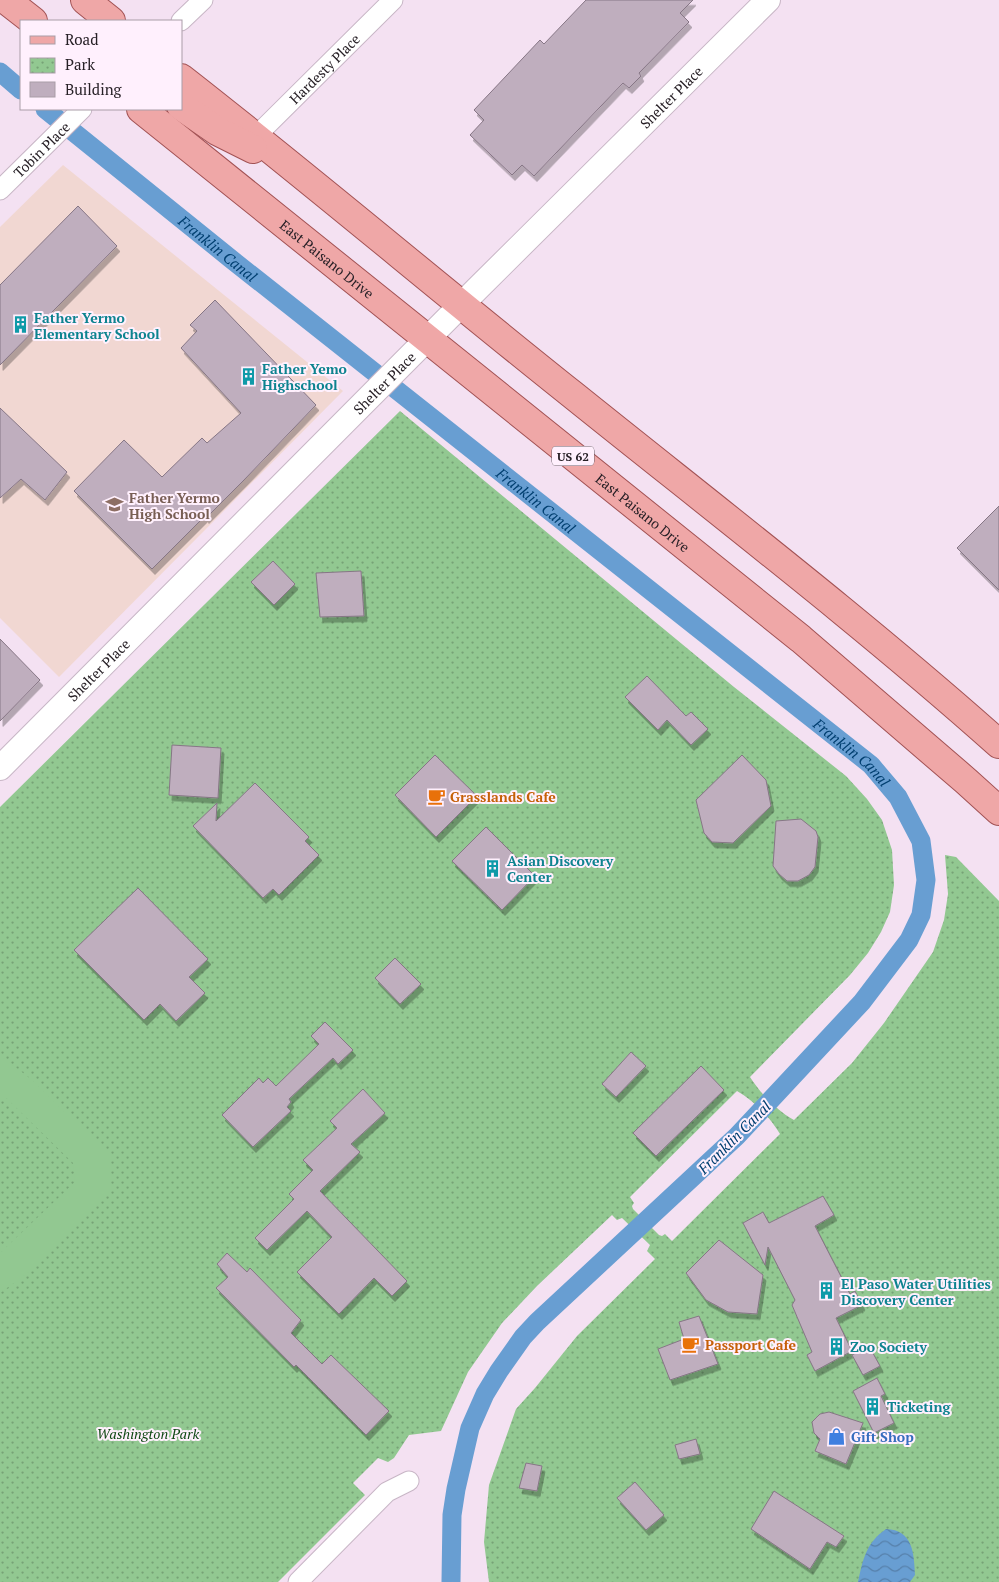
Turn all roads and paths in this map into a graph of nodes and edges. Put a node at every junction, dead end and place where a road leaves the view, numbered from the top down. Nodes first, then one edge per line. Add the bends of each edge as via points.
1 (6, 0) edge
2 (85, 0) edge
3 (203, 0) edge
4 (393, 0) edge
5 (768, 0) edge
6 (32, 20) edge
7 (110, 20) edge
8 (182, 20) edge
9 (182, 79) edge
10 (182, 107) edge
11 (142, 110) edge
12 (80, 111) edge
13 (256, 136) junction
14 (285, 160) junction
15 (0, 190) edge
16 (461, 305) junction
17 (427, 339) junction
18 (999, 744) edge
19 (0, 768) edge
20 (999, 811) edge
21 (409, 1481) dead end
22 (298, 1582) edge

1 - 6 main road
2 - 7 main road
3 - 8 street
4 - 13 street, Hardesty Place
5 - 16 street, Shelter Place
9 - 13 main road
10 - 14 main road via 249,148
11 - 17 main road, East Paisano Drive / US 62
12 - 15 street, Tobin Place
13 - 14 main road
14 - 16 main road
16 - 17 street, Shelter Place
16 - 18 main road via 832,603
17 - 19 street, Shelter Place
17 - 20 main road, East Paisano Drive / US 62 via 801,639
21 - 22 street via 388,1492

